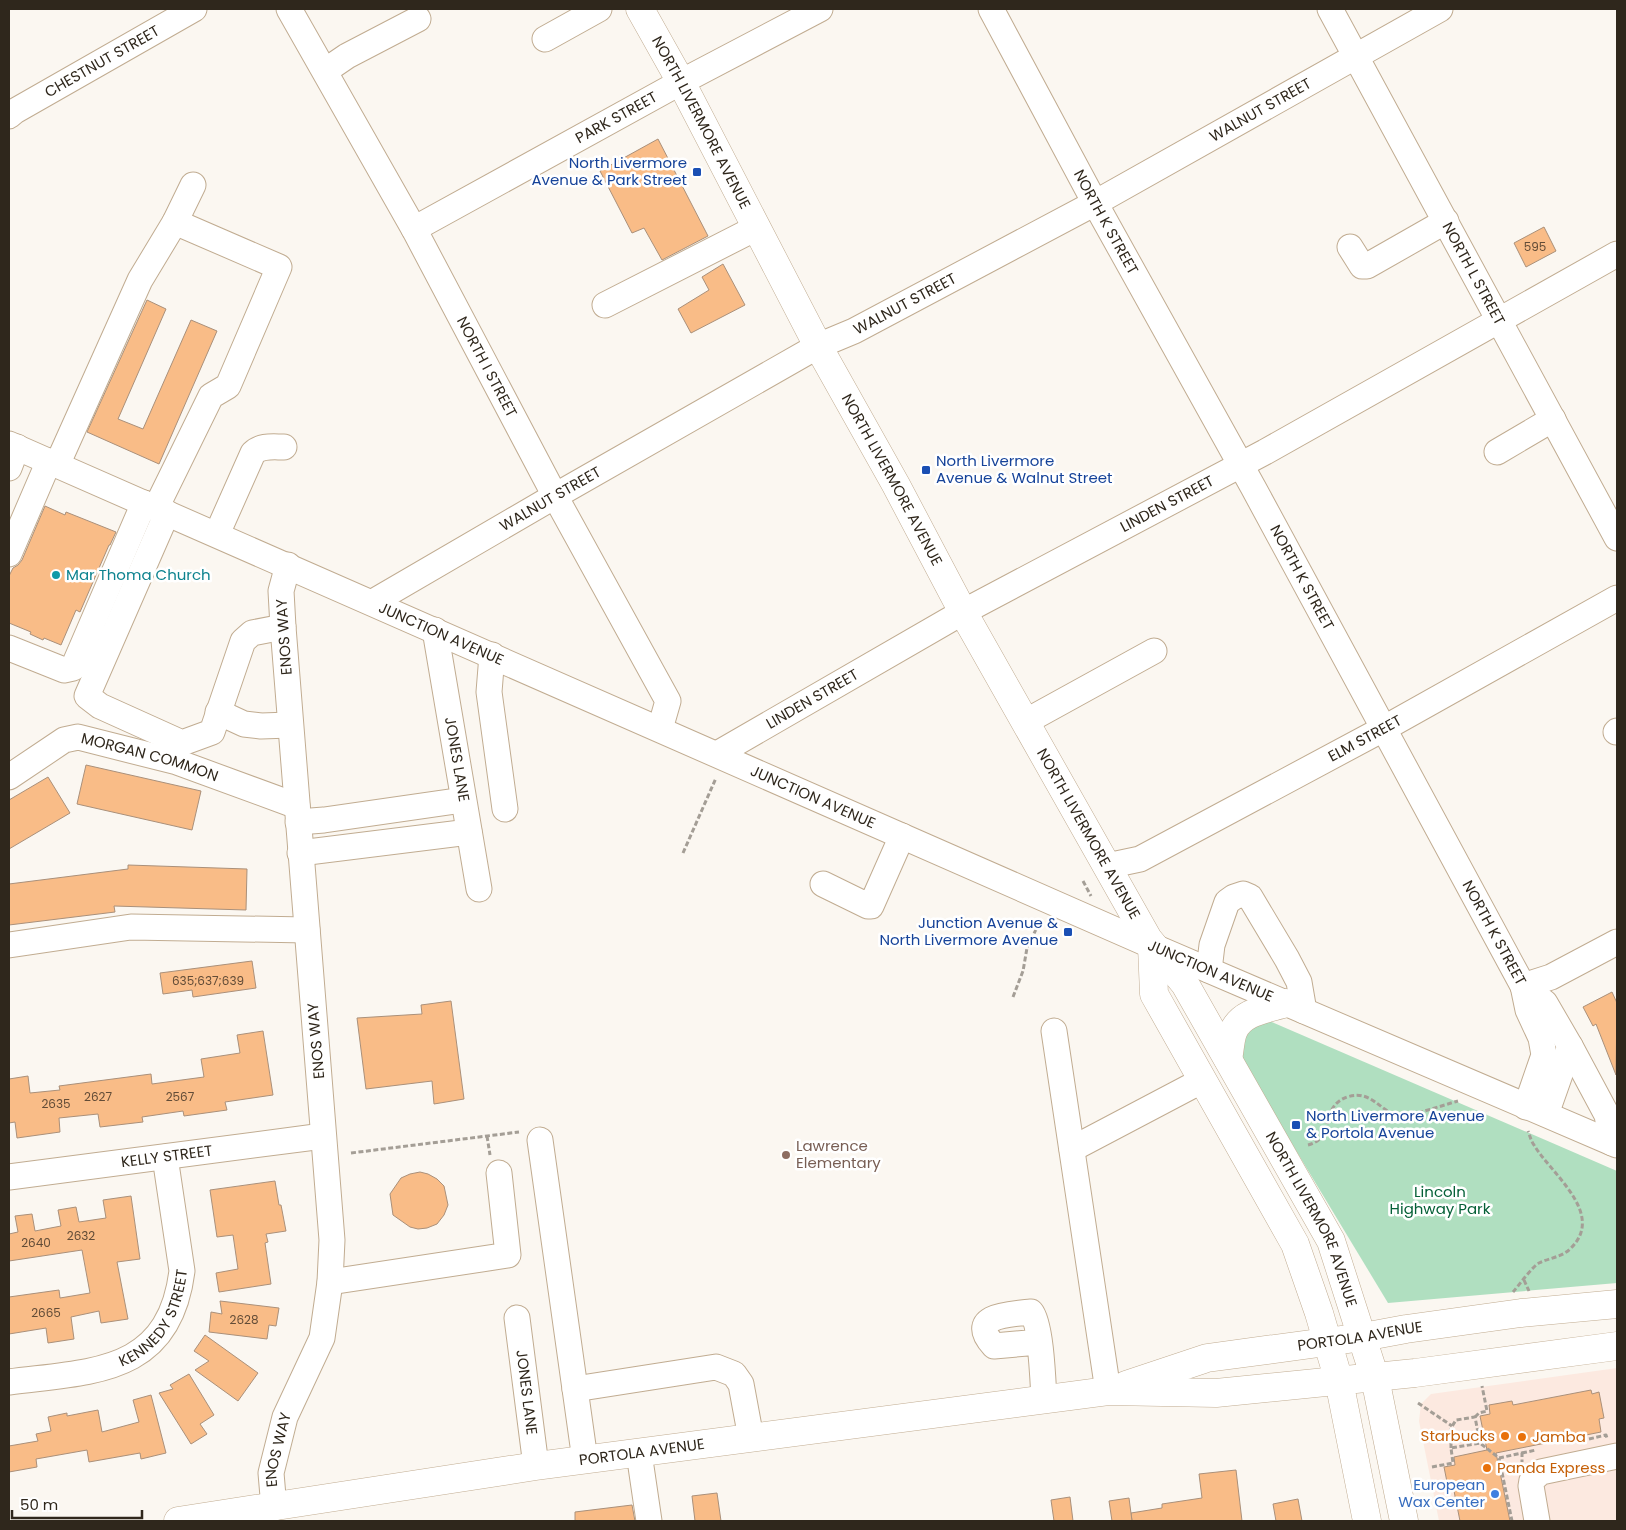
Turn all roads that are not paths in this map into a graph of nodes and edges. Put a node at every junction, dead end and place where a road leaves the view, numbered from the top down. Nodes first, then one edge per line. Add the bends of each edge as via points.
1 (194, 9) edge
2 (289, 9) edge
3 (599, 9) edge
4 (640, 9) edge
5 (820, 9) edge
6 (991, 9) edge
7 (1330, 9) edge
8 (1440, 9) edge
9 (418, 19) dead end
10 (545, 39) dead end
11 (1356, 57) junction
12 (325, 71) junction
13 (681, 82) junction
14 (11, 111) edge
15 (193, 186) dead end
16 (1095, 203) junction
17 (1446, 221) junction
18 (175, 222) junction
19 (756, 228) junction
20 (414, 229) junction
21 (1350, 247) dead end
22 (1617, 254) edge
23 (605, 305) dead end
24 (1500, 320) junction
25 (818, 346) junction
26 (1553, 419) junction
27 (284, 447) dead end
28 (1497, 452) dead end
29 (12, 453) edge
30 (53, 463) junction
31 (1240, 465) junction
32 (555, 496) junction
33 (156, 508) junction
34 (217, 534) junction
35 (1617, 538) edge
36 (9, 554) edge
37 (288, 565) junction
38 (1617, 598) edge
39 (373, 602) junction
40 (962, 612) junction
41 (283, 627) junction
42 (435, 630) junction
43 (9, 648) edge
44 (1154, 651) dead end
45 (492, 655) junction
46 (215, 722) junction
47 (1025, 722) junction
48 (290, 725) junction
49 (1383, 728) junction
50 (660, 729) junction
51 (716, 766) junction
52 (9, 777) edge
53 (463, 800) junction
54 (505, 809) dead end
55 (297, 814) junction
56 (469, 832) junction
57 (902, 836) junction
58 (300, 853) junction
59 (1107, 866) junction
60 (823, 884) dead end
61 (478, 889) dead end
62 (307, 930) junction
63 (1617, 942) edge
64 (9, 945) edge
65 (1152, 946) junction
66 (1209, 970) junction
67 (1523, 986) junction
68 (1295, 1007) junction
69 (1054, 1031) dead end
70 (1570, 1046) junction
71 (1228, 1059) junction
72 (1203, 1080) junction
73 (1533, 1118) junction
74 (323, 1136) junction
75 (530, 1136) road end
76 (1615, 1144) edge
77 (1072, 1149) junction
78 (166, 1156) junction
79 (499, 1173) dead end
80 (9, 1177) edge
81 (330, 1282) junction
82 (1617, 1304) edge
83 (517, 1318) dead end
84 (1363, 1337) junction
85 (1038, 1342) dead end
86 (1327, 1342) junction
87 (1617, 1346) edge
88 (1375, 1378) junction
89 (1339, 1381) junction
90 (9, 1382) edge
91 (575, 1389) junction
92 (1108, 1391) junction
93 (1044, 1399) junction
94 (751, 1438) junction
95 (639, 1453) junction
96 (1617, 1456) edge
97 (585, 1460) junction
98 (536, 1466) junction
99 (274, 1508) junction
100 (178, 1521) edge
101 (649, 1521) edge
102 (1367, 1521) edge
103 (1404, 1521) edge
104 (1538, 1521) edge

1 - 14 street, CHESTNUT STREET
2 - 12 street, NORTH I STREET
3 - 10 street
4 - 13 main road, NORTH LIVERMORE AVENUE
5 - 13 street, PARK STREET
6 - 16 street, NORTH K STREET
7 - 11 street, NORTH L STREET
8 - 11 street, WALNUT STREET
9 - 12 street
11 - 16 street, WALNUT STREET
11 - 17 street, NORTH L STREET
12 - 20 street, NORTH I STREET
13 - 19 main road, NORTH LIVERMORE AVENUE
13 - 20 street, PARK STREET
15 - 18 street
16 - 25 street, WALNUT STREET via 854,331
16 - 31 street, NORTH K STREET
17 - 21 street via 1367,266 1362,266
17 - 24 street, NORTH L STREET
18 - 30 street via 140,280
18 - 33 street via 279,267 228,386 211,396
19 - 23 street
19 - 25 main road, NORTH LIVERMORE AVENUE
20 - 32 street, NORTH I STREET
22 - 24 street, LINDEN STREET
24 - 26 street, NORTH L STREET
24 - 31 street, LINDEN STREET
25 - 32 street, WALNUT STREET
25 - 40 main road, NORTH LIVERMORE AVENUE
26 - 28 street
26 - 35 street, NORTH L STREET
27 - 34 street via 262,448 254,453
29 - 30 street, JUNCTION AVENUE
30 - 33 street, JUNCTION AVENUE
30 - 36 street
31 - 40 street, LINDEN STREET
31 - 49 street, NORTH K STREET
32 - 39 street, WALNUT STREET
32 - 50 street, NORTH I STREET via 668,701
33 - 34 street, JUNCTION AVENUE
33 - 43 street via 73,668 64,670
33 - 46 street via 87,696 100,706 182,743
34 - 37 street, JUNCTION AVENUE
37 - 39 street, JUNCTION AVENUE
37 - 41 street, ENOS WAY via 281,591
38 - 49 street, ELM STREET
39 - 42 street, JUNCTION AVENUE
40 - 47 main road, NORTH LIVERMORE AVENUE
40 - 51 street, LINDEN STREET
41 - 46 street via 252,632 243,641
41 - 48 street, ENOS WAY
42 - 45 street, JUNCTION AVENUE
42 - 53 street, JONES LANE
44 - 47 street
45 - 50 street, JUNCTION AVENUE
45 - 54 street via 489,692
46 - 48 street
47 - 59 main road, NORTH LIVERMORE AVENUE
48 - 55 street, ENOS WAY
49 - 59 street, ELM STREET via 1140,859
49 - 67 street, NORTH K STREET
50 - 51 street, JUNCTION AVENUE
51 - 57 street, JUNCTION AVENUE
52 - 55 street, MORGAN COMMON via 64,740 78,737 177,762
53 - 55 street via 324,820
53 - 56 street, JONES LANE
55 - 58 street, ENOS WAY
56 - 58 street
56 - 61 street, JONES LANE
57 - 60 street via 871,906
57 - 65 street, JUNCTION AVENUE
58 - 62 street, ENOS WAY
59 - 65 main road, NORTH LIVERMORE AVENUE
62 - 64 street via 131,926
62 - 74 street, ENOS WAY
63 - 67 street via 1551,978
65 - 66 street, JUNCTION AVENUE
65 - 71 main road, NORTH LIVERMORE AVENUE via 1185,984
65 - 72 main road, NORTH LIVERMORE AVENUE via 1154,994
66 - 68 street, JUNCTION AVENUE
66 - 68 street via 1212,945 1227,902 1243,894 1250,897 1298,982
67 - 70 street, NORTH K STREET via 1545,1003
67 - 73 street via 1544,1055
68 - 71 main road via 1249,1014 1233,1032
68 - 73 street, JUNCTION AVENUE
69 - 77 street
70 - 73 street
70 - 76 street, NORTH K STREET via 1607,1115
71 - 84 main road, NORTH LIVERMORE AVENUE via 1331,1241
72 - 77 street
72 - 86 main road, NORTH LIVERMORE AVENUE via 1295,1244
73 - 76 street, JUNCTION AVENUE
74 - 78 street, KELLY STREET
74 - 81 street, ENOS WAY via 332,1240
75 - 91 street
77 - 92 street
78 - 80 street, KELLY STREET
78 - 90 street, KENNEDY STREET via 182,1271 173,1310 162,1329 148,1346 113,1366
79 - 81 street via 508,1255
81 - 99 street, ENOS WAY via 322,1338 285,1417 274,1460 271,1473
82 - 84 main road, PORTOLA AVENUE via 1521,1313
83 - 98 street, JONES LANE
84 - 86 main road, PORTOLA AVENUE
84 - 88 main road, NORTH LIVERMORE AVENUE
85 - 93 street
86 - 89 main road, NORTH LIVERMORE AVENUE
86 - 92 main road, PORTOLA AVENUE via 1207,1358
87 - 88 main road, PORTOLA AVENUE
88 - 89 main road, PORTOLA AVENUE
88 - 103 main road, NORTH LIVERMORE AVENUE
89 - 92 main road, PORTOLA AVENUE via 1216,1393
89 - 102 main road, NORTH LIVERMORE AVENUE
91 - 94 street via 716,1367 734,1374 741,1384
91 - 97 street
92 - 93 main road, PORTOLA AVENUE
93 - 94 main road, PORTOLA AVENUE
94 - 95 main road, PORTOLA AVENUE
95 - 97 main road, PORTOLA AVENUE
95 - 101 street
96 - 104 street via 1541,1472 1532,1480 1531,1486
97 - 98 main road, PORTOLA AVENUE
98 - 99 main road, PORTOLA AVENUE
99 - 100 main road, PORTOLA AVENUE

